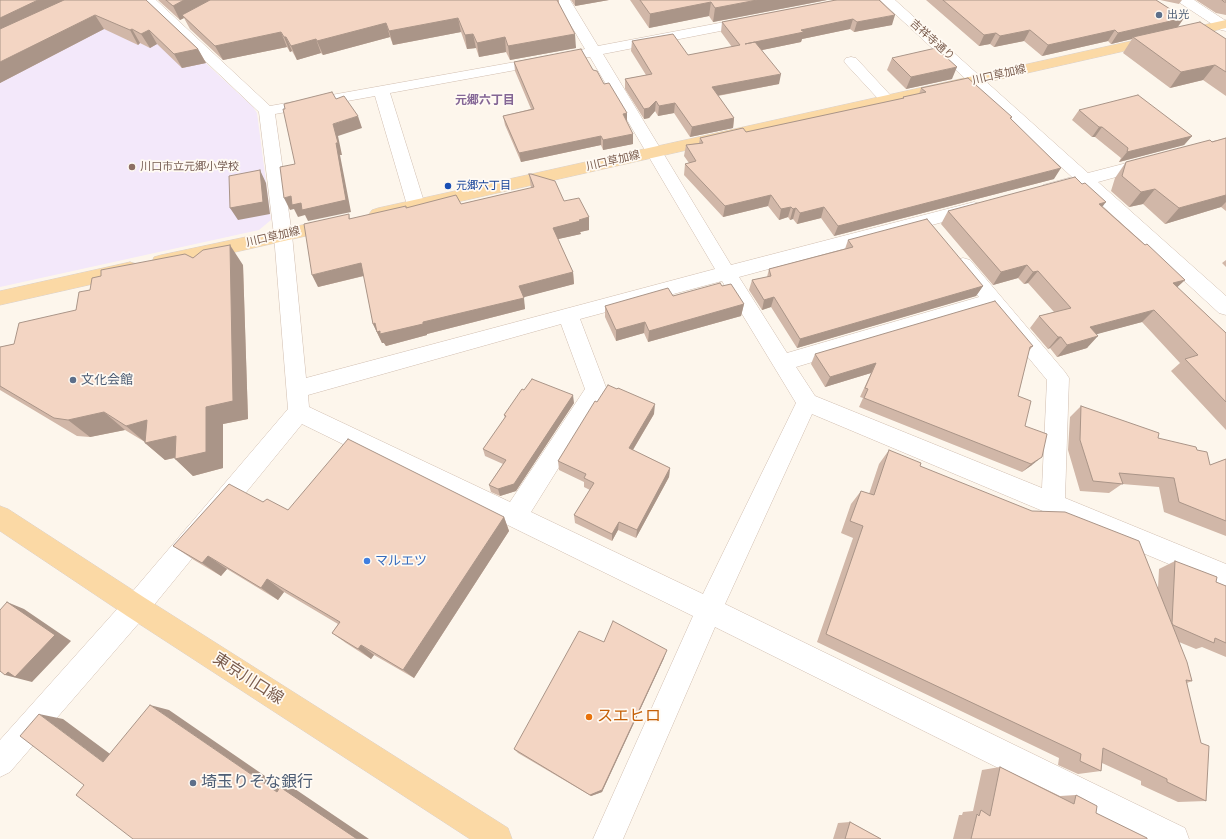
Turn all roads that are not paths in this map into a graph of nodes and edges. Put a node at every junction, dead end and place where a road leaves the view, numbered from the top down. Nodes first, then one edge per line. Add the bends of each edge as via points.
1 (148, 0) edge
2 (563, 0) edge
3 (887, 0) edge
4 (1185, 0) edge
5 (763, 19) edge
6 (1225, 25) edge
7 (594, 51) junction
8 (571, 55) edge
9 (556, 58) edge
10 (851, 61) dead end
11 (976, 80) junction
12 (381, 90) junction
13 (887, 100) junction
14 (268, 111) junction
15 (655, 152) junction
16 (1166, 157) edge
17 (1084, 180) junction
18 (1032, 193) edge
19 (994, 203) edge
20 (416, 205) junction
21 (926, 221) junction
22 (283, 235) junction
23 (727, 274) junction
24 (0, 298) edge
25 (993, 300) junction
26 (1226, 308) edge
27 (568, 315) junction
28 (782, 363) junction
29 (298, 401) junction
30 (806, 402) junction
31 (1053, 505) junction
32 (515, 516) junction
33 (0, 517) edge
34 (1226, 576) edge
35 (136, 607) junction
36 (709, 610) junction
37 (0, 762) edge
38 (1158, 835) edge
39 (497, 839) edge
40 (608, 839) edge

1 - 14 street via 185,24
2 - 7 street
3 - 11 street, 吉祥寺通り
4 - 6 street
5 - 7 street
6 - 11 main road, 川口草加線
7 - 8 street
7 - 15 street
9 - 12 street
10 - 13 street
11 - 13 main road, 川口草加線
11 - 17 street, 吉祥寺通り
12 - 14 street
12 - 20 street
13 - 15 main road, 川口草加線
14 - 22 street
15 - 20 main road, 川口草加線
15 - 23 street
16 - 17 street
17 - 18 street
17 - 26 street, 吉祥寺通り
19 - 21 street
20 - 22 main road, 川口草加線
21 - 23 street
21 - 25 street
22 - 24 main road, 川口草加線
22 - 29 street
23 - 27 street
23 - 28 street
25 - 28 street
25 - 31 street via 1058,378
27 - 29 street
27 - 32 street via 596,390
28 - 30 street
29 - 32 street
29 - 35 street
30 - 31 street
30 - 36 street
31 - 34 street
32 - 36 street
33 - 35 main road, 東京川口線
35 - 37 street
35 - 39 main road, 東京川口線
36 - 38 street
36 - 40 street

